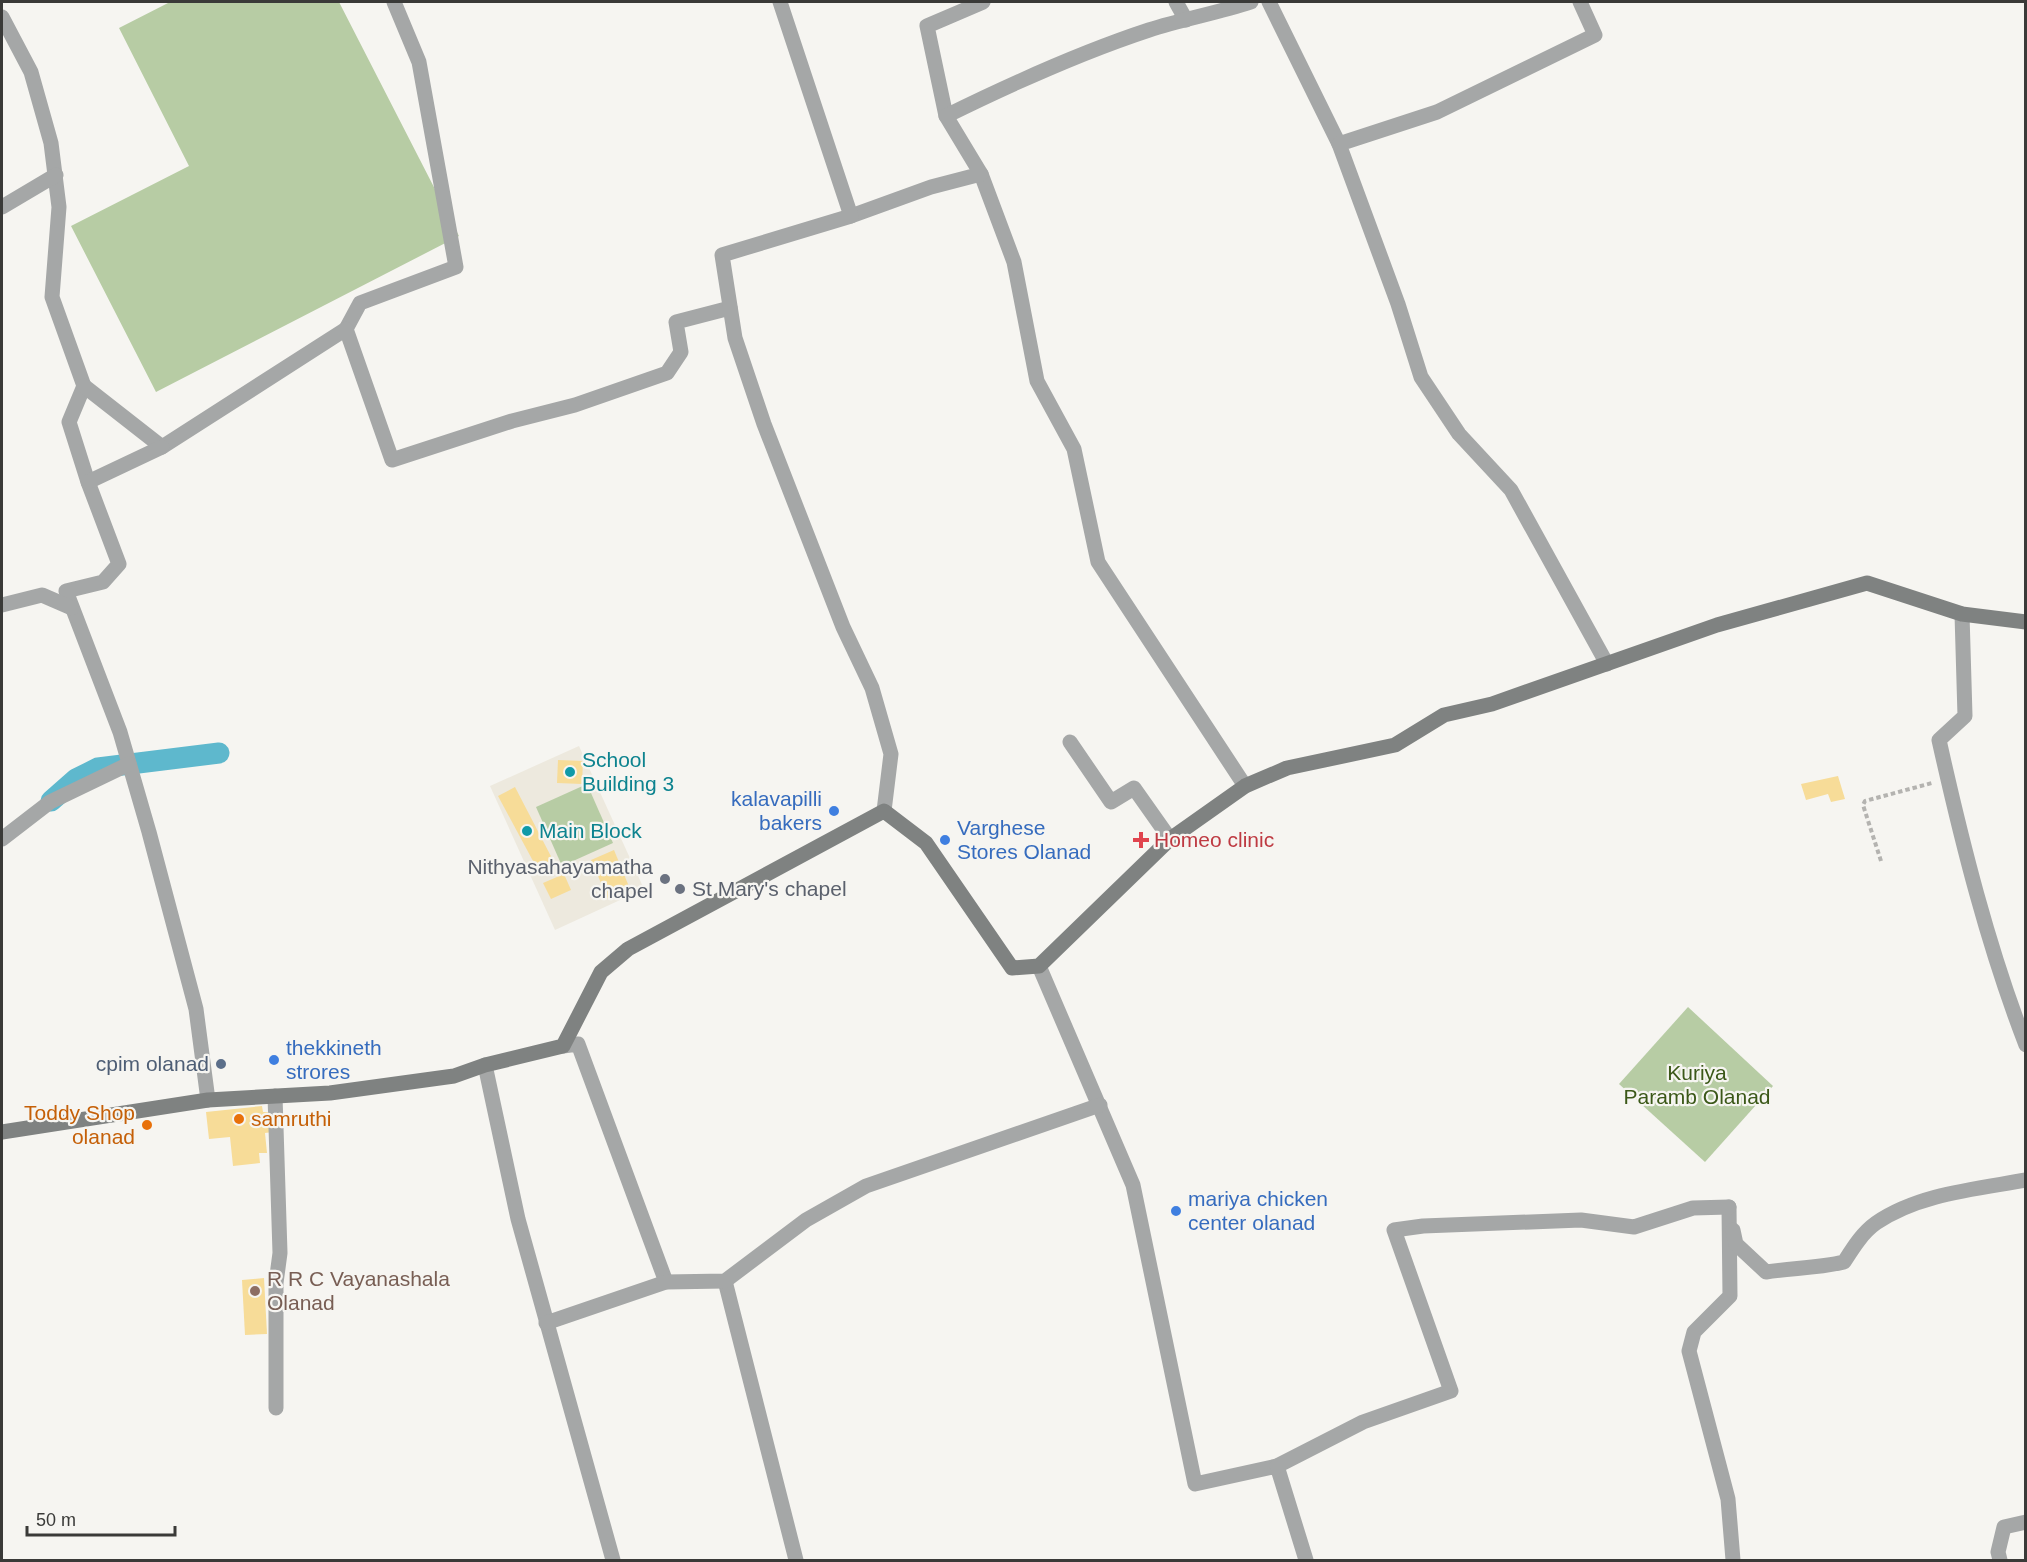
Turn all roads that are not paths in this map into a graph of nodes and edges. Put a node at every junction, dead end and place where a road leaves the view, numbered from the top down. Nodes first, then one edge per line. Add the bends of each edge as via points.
1 (393, 2) edge
2 (780, 2) edge
3 (983, 2) edge
4 (1176, 2) edge
5 (1251, 2) edge
6 (1269, 2) edge
7 (1580, 2) edge
8 (2, 17) edge
9 (1186, 20) junction
10 (946, 117) junction
11 (1339, 144) junction
12 (981, 174) junction
13 (56, 175) junction
14 (2, 207) edge
15 (850, 216) junction
16 (730, 308) junction
17 (346, 329) junction
18 (84, 386) junction
19 (162, 447) junction
20 (88, 482) junction
21 (2, 605) edge
22 (72, 608) junction
23 (1962, 614) junction
24 (2025, 622) edge
25 (1607, 664) junction
26 (1070, 742) dead end
27 (129, 764) junction
28 (1245, 786) junction
29 (884, 810) junction
30 (2, 839) edge
31 (1170, 839) junction
32 (1039, 966) junction
33 (563, 1046) junction
34 (2025, 1046) edge
35 (485, 1065) junction
36 (275, 1096) junction
37 (208, 1100) junction
38 (1100, 1105) junction
39 (2, 1132) edge
40 (2025, 1180) edge
41 (1729, 1207) junction
42 (725, 1281) junction
43 (666, 1282) junction
44 (546, 1323) junction
45 (276, 1408) dead end
46 (1277, 1466) junction
47 (2025, 1522) edge
48 (613, 1560) edge
49 (796, 1560) edge
50 (1306, 1560) edge
51 (1734, 1560) edge
52 (2000, 1560) edge

1 - 17 street via 419,62 456,267 360,303
2 - 15 street
3 - 10 street via 927,26
4 - 9 street
5 - 9 street
6 - 11 street
7 - 11 street via 1594,34 1437,112
8 - 13 street via 31,72
9 - 10 street via 1149,30 1010,84
10 - 12 street
11 - 25 street via 1390,281 1420,377 1459,434 1511,490
12 - 15 street
12 - 28 street via 1014,262 1037,381 1074,449 1098,562
13 - 14 street
13 - 18 street via 59,207 52,297
15 - 16 street via 722,255
16 - 17 street via 676,322 681,352 667,373 392,460
16 - 29 street via 735,338 764,424 843,627 872,688 891,754
17 - 19 street
18 - 19 street
18 - 20 street via 69,422
19 - 20 street
20 - 22 street via 119,564 103,582 66,591
21 - 22 street via 42,595
22 - 27 street
23 - 24 main road
23 - 25 main road via 1867,583 1717,625
23 - 34 street via 1965,716 1939,740 2006,993
25 - 28 main road via 1492,704 1444,715 1395,745 1287,768
26 - 31 street via 1111,802 1134,788
27 - 30 street via 50,802
27 - 37 street via 196,1009
28 - 31 main road
29 - 32 main road via 926,843 1012,968
29 - 33 main road via 628,949 601,972
31 - 32 main road
32 - 38 street
33 - 35 main road
33 - 43 street via 578,1044
35 - 36 main road via 454,1076 330,1093
35 - 44 street via 518,1219
36 - 37 main road
36 - 45 street via 280,1253 276,1283
37 - 39 main road
38 - 42 street via 866,1186 806,1220
38 - 46 street via 1133,1185 1195,1484
40 - 41 street via 1954,1193 1912,1206 1876,1224 1844,1262 1766,1272 1736,1244
41 - 46 street via 1693,1208 1634,1227 1581,1220 1395,1230 1451,1391 1363,1422
41 - 51 street via 1730,1296 1694,1332 1689,1351 1728,1500
42 - 43 street
42 - 49 street
43 - 44 street
44 - 48 street
46 - 50 street
47 - 52 street via 2004,1527

